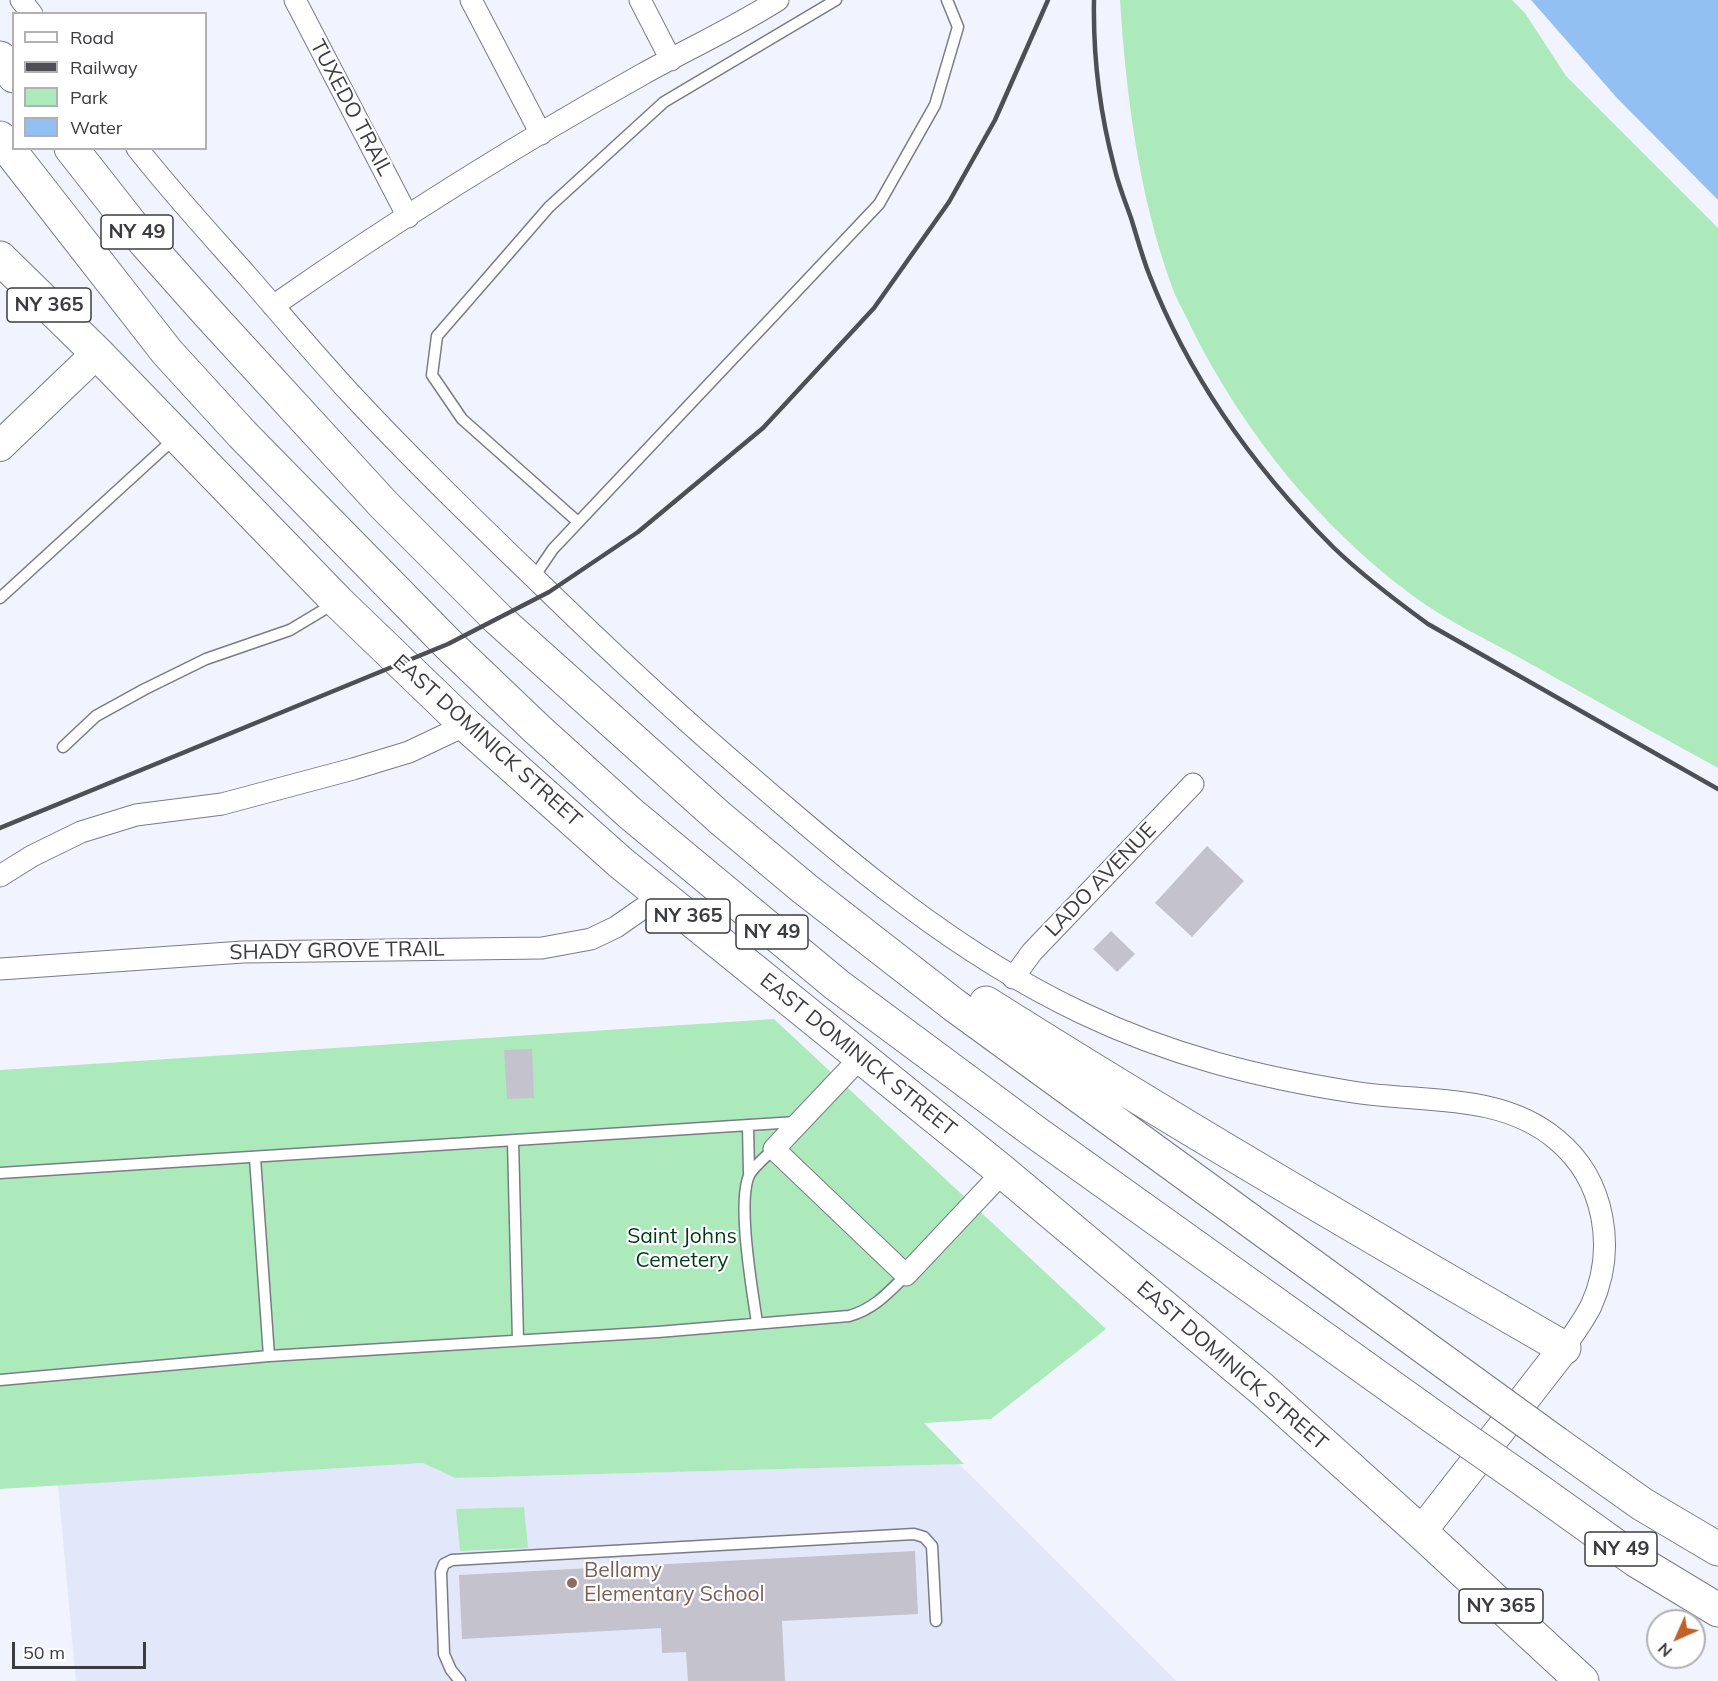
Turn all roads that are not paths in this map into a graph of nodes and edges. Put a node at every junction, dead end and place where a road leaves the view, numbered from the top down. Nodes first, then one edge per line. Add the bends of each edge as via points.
1 (21, 0) edge
2 (295, 0) edge
3 (471, 0) edge
4 (640, 0) edge
5 (778, 0) edge
6 (836, 0) edge
7 (947, 0) edge
8 (30, 12) edge
9 (0, 58) edge
10 (671, 60) junction
11 (12, 73) edge
12 (541, 134) junction
13 (0, 138) edge
14 (73, 150) edge
15 (139, 150) edge
16 (0, 155) edge
17 (52, 206) junction
18 (408, 217) junction
19 (0, 258) edge
20 (273, 306) junction
21 (98, 352) junction
22 (178, 436) junction
23 (0, 446) edge
24 (578, 522) junction
25 (534, 578) junction
26 (0, 598) edge
27 (338, 602) junction
28 (466, 724) junction
29 (63, 747) dead end
30 (1193, 784) dead end
31 (0, 876) edge
32 (805, 889) junction
33 (662, 895) junction
34 (0, 969) edge
35 (1013, 978) junction
36 (861, 1057) junction
37 (799, 1122) junction
38 (748, 1125) junction
39 (513, 1141) junction
40 (774, 1149) junction
41 (255, 1158) junction
42 (1003, 1172) junction
43 (0, 1173) edge
44 (749, 1173) junction
45 (906, 1275) junction
46 (757, 1323) junction
47 (518, 1340) junction
48 (1564, 1348) junction
49 (269, 1356) junction
50 (0, 1380) edge
51 (1421, 1532) junction
52 (1718, 1549) edge
53 (1718, 1610) edge
54 (936, 1621) dead end
55 (460, 1681) edge
56 (1582, 1681) edge

1 - 8 street
2 - 18 street, TUXEDO TRAIL
3 - 12 street
4 - 10 street
5 - 10 street
6 - 24 lane via 664,102 549,207 437,336 432,375 462,419
7 - 24 lane via 958,27 935,105 879,204
9 - 11 highway
10 - 12 street
12 - 18 street
13 - 17 highway, NY 49
14 - 32 highway, NY 49 via 144,241 384,505 498,619
15 - 20 street
16 - 17 highway
17 - 53 highway, NY 49, bridge via 167,352 242,434 448,644 701,874 837,985 1026,1125 1637,1561
18 - 20 street
19 - 21 highway, EAST DOMINICK STREET / NY 365
20 - 25 street via 350,393
21 - 22 highway, EAST DOMINICK STREET / NY 365
21 - 23 main road
22 - 26 lane
22 - 27 highway, EAST DOMINICK STREET / NY 365
24 - 25 lane
25 - 35 street via 692,727 852,865 941,932
27 - 28 highway, EAST DOMINICK STREET / NY 365
27 - 29 lane via 290,630 206,658 145,688 96,716
28 - 31 street via 409,752 353,769 222,804 136,815 81,832
28 - 33 highway, EAST DOMINICK STREET / NY 365
30 - 35 street, LADO AVENUE via 1032,952
32 - 48 highway via 1079,1062
32 - 52 highway, NY 49, bridge via 954,1005 1556,1443 1642,1504
33 - 34 street, SHADY GROVE TRAIL via 591,939 542,948 243,952
33 - 36 highway, EAST DOMINICK STREET / NY 365
35 - 48 street via 1084,1015 1195,1059 1357,1092 1465,1102 1526,1119 1556,1138 1581,1164 1597,1194 1605,1232 1602,1272 1591,1306
36 - 37 street
36 - 42 highway, EAST DOMINICK STREET / NY 365
37 - 38 lane
37 - 40 street
38 - 39 lane
38 - 44 lane
39 - 41 lane
39 - 47 lane
40 - 44 lane
40 - 45 street
41 - 43 lane
41 - 49 lane
42 - 45 street
42 - 51 highway, EAST DOMINICK STREET / NY 365 via 1263,1389
44 - 46 lane via 745,1230
45 - 46 lane via 879,1302 849,1316
46 - 47 lane
47 - 49 lane
48 - 51 main road
49 - 50 lane
51 - 56 highway, EAST DOMINICK STREET / NY 365
54 - 55 lane via 932,1546 924,1537 914,1534 452,1560 444,1564 441,1572 444,1654

